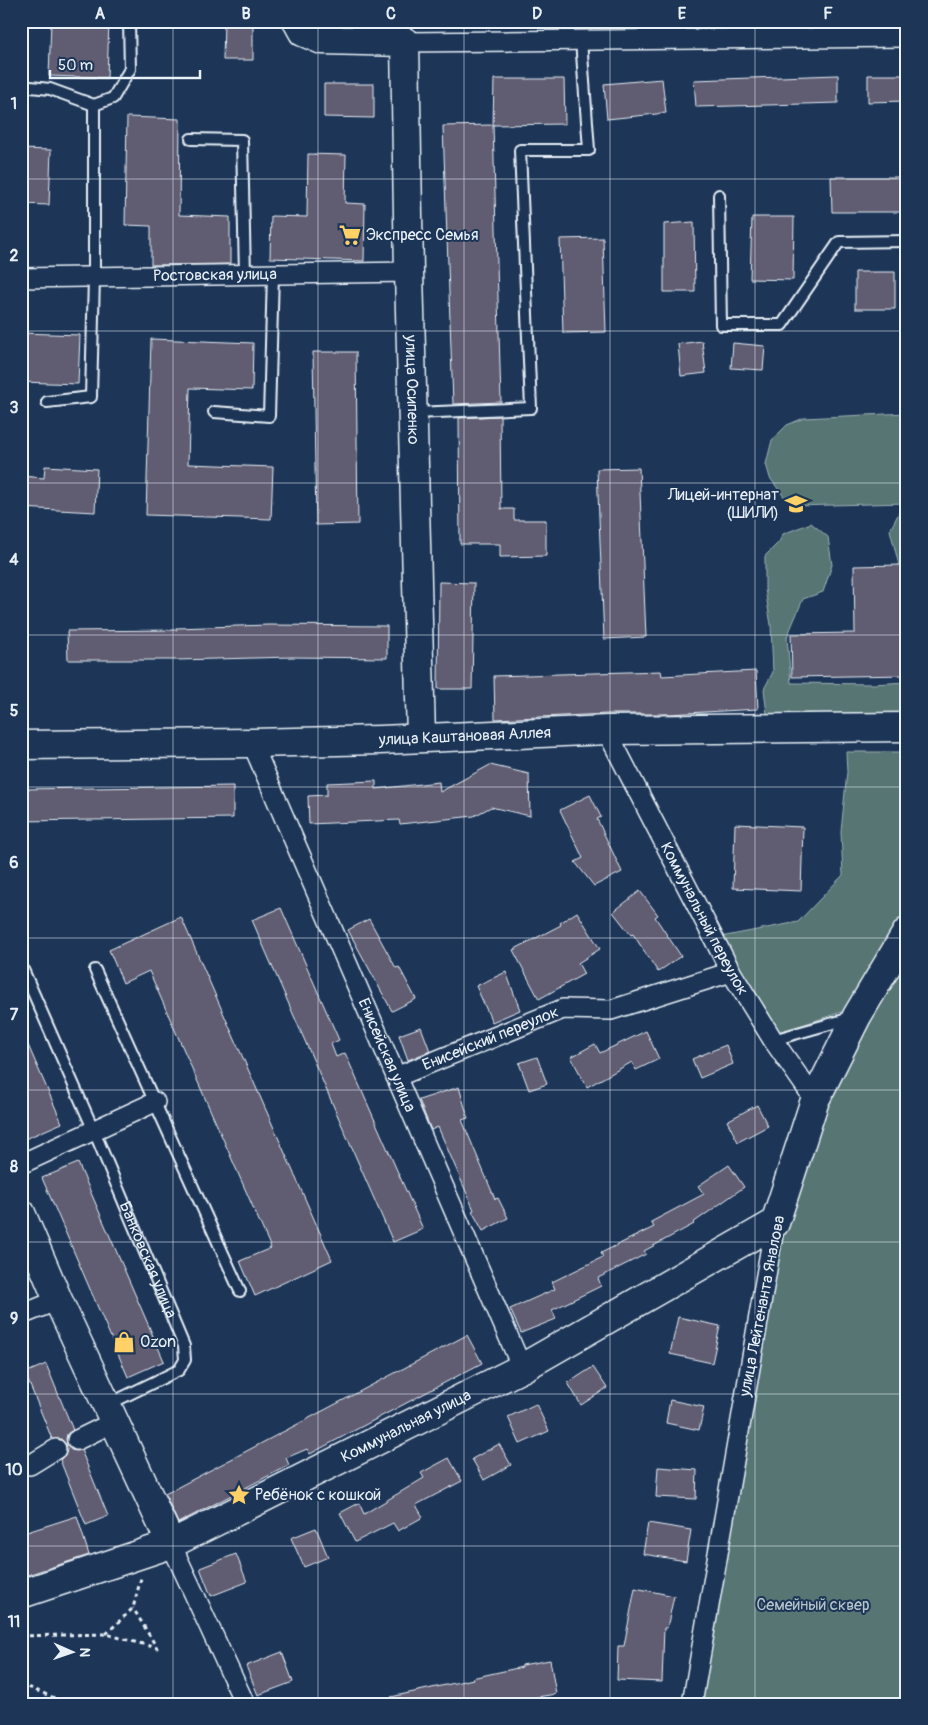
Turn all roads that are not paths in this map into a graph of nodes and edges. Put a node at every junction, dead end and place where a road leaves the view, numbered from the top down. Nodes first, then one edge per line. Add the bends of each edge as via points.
1 (129, 21) edge
2 (298, 21) edge
3 (907, 37) edge
4 (582, 40) junction
5 (405, 42) junction
6 (21, 86) edge
7 (94, 105) junction
8 (191, 138) dead end
9 (719, 195) dead end
10 (907, 242) edge
11 (409, 272) junction
12 (273, 274) junction
13 (246, 275) junction
14 (94, 277) junction
15 (21, 278) edge
16 (47, 402) dead end
17 (214, 412) dead end
18 (412, 413) junction
19 (907, 726) edge
20 (608, 730) junction
21 (421, 737) junction
22 (252, 743) junction
23 (21, 745) edge
24 (907, 932) edge
25 (21, 965) edge
26 (95, 970) dead end
27 (731, 972) junction
28 (857, 1016) junction
29 (773, 1040) junction
30 (396, 1077) junction
31 (815, 1100) junction
32 (154, 1102) junction
33 (94, 1131) junction
34 (21, 1164) edge
35 (21, 1213) edge
36 (776, 1223) junction
37 (240, 1291) dead end
38 (58, 1300) junction
39 (21, 1315) edge
40 (522, 1368) junction
41 (110, 1414) junction
42 (77, 1440) dead end
43 (56, 1450) dead end
44 (30, 1465) dead end
45 (171, 1544) junction
46 (21, 1594) edge
47 (245, 1704) edge
48 (692, 1704) edge

1 - 7 lane via 130,69 113,98
2 - 5 street via 303,32 322,40
3 - 4 street
4 - 5 street
4 - 18 lane via 589,150 520,150 531,408
5 - 11 street, улица Осипенко
6 - 7 lane via 50,89
7 - 14 lane
8 - 13 lane via 242,140
9 - 10 lane via 721,325 782,325 839,242
11 - 12 street, Ростовская улица
11 - 18 street, улица Осипенко
12 - 13 street, Ростовская улица
12 - 17 lane via 269,416
13 - 14 street, Ростовская улица
14 - 15 street, Ростовская улица
14 - 16 lane via 91,397
18 - 21 street, улица Осипенко
19 - 20 street, улица Каштановая Аллея
20 - 21 street, улица Каштановая Аллея
20 - 27 street, Коммунальный переулок
21 - 22 street, улица Каштановая Аллея
22 - 23 street, улица Каштановая Аллея
22 - 30 street, Енисейская улица
24 - 28 street, улица Лейтенанта Яналова
25 - 33 lane, Банковская улица
26 - 32 lane
27 - 29 street, Коммунальный переулок
27 - 30 street, Енисейский переулок via 611,1010 563,1009
28 - 29 lane
28 - 31 street, улица Лейтенанта Яналова
29 - 31 street, Коммунальный переулок
30 - 40 street, Енисейская улица
31 - 36 street, улица Лейтенанта Яналова
32 - 33 street
32 - 37 lane
33 - 34 street
33 - 41 lane, Банковская улица via 184,1346 185,1360 179,1370
35 - 38 street
36 - 40 street, Коммунальная улица
36 - 48 street, улица Лейтенанта Яналова
38 - 39 street
38 - 41 street
40 - 45 street, Коммунальная улица
41 - 42 street, Банковская улица
41 - 45 street
43 - 44 street
45 - 46 street, Коммунальная улица
45 - 47 street

